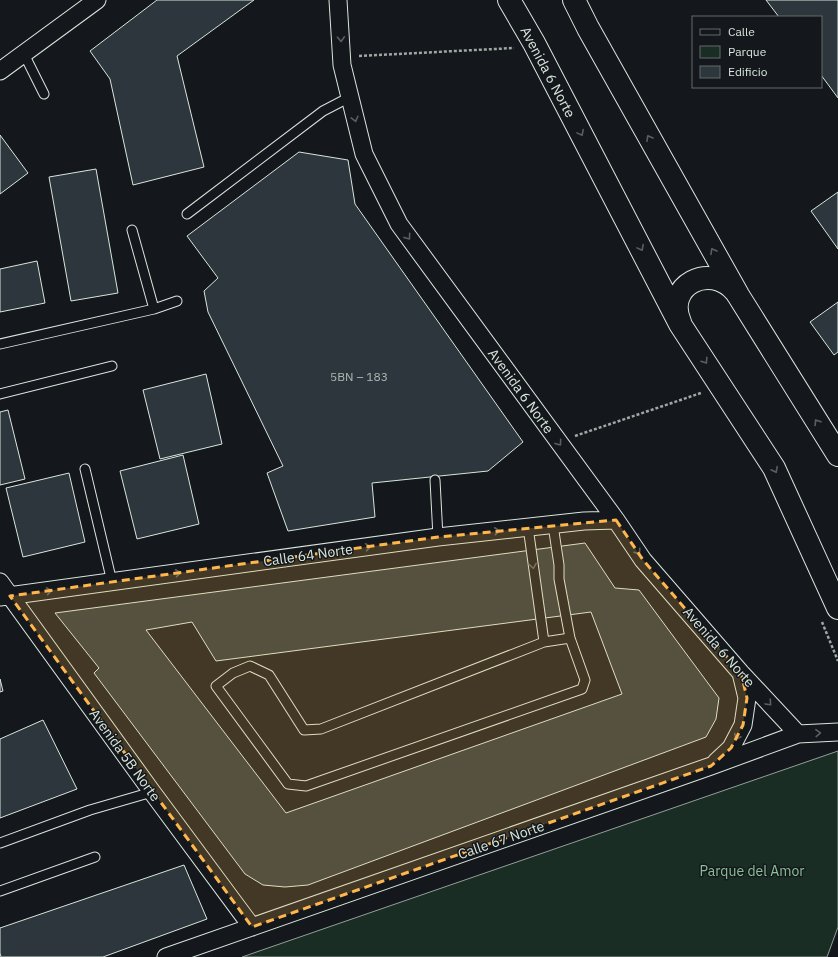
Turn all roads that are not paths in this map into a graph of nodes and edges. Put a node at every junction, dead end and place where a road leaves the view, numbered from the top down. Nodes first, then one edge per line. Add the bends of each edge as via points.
1 (97, 0) edge
2 (338, 0) edge
3 (509, 0) edge
4 (574, 0) edge
5 (24, 54) junction
6 (0, 72) edge
7 (44, 94) dead end
8 (350, 97) junction
9 (187, 214) dead end
10 (132, 230) dead end
11 (738, 295) junction
12 (178, 301) dead end
13 (154, 309) junction
14 (680, 324) junction
15 (0, 344) edge
16 (112, 366) dead end
17 (0, 394) edge
18 (838, 455) edge
19 (85, 469) dead end
20 (435, 480) dead end
21 (616, 520) junction
22 (553, 525) junction
23 (528, 528) junction
24 (438, 537) junction
25 (0, 582) edge
26 (112, 582) junction
27 (5, 596) edge
28 (838, 608) edge
29 (570, 638) junction
30 (544, 642) junction
31 (741, 673) junction
32 (838, 732) edge
33 (798, 734) junction
34 (711, 766) junction
35 (152, 792) junction
36 (0, 843) edge
37 (95, 857) dead end
38 (0, 891) edge
39 (252, 927) junction
40 (166, 957) edge

1 - 5 street
2 -> 8 street, Avenida 6 Norte via 342,65
3 -> 14 main road, Avenida 6 Norte via 534,43
11 -> 4 main road
5 - 6 street
5 - 7 lane
8 - 9 lane via 323,111
8 -> 21 street, Avenida 6 Norte via 364,154 398,224
10 - 13 lane
11 - 14 main road via 720,279 697,279 685,288 677,301
18 -> 11 main road
12 - 13 lane
13 - 15 lane
14 -> 28 main road, Avenida 6 Norte via 774,468
16 - 17 lane
19 - 26 lane
20 - 24 lane
21 - 22 street, Calle 64 Norte
21 -> 31 street, Avenida 6 Norte via 643,560
22 - 23 street, Calle 64 Norte
22 - 29 lane
24 -> 23 street, Calle 64 Norte
23 -> 30 lane
26 -> 24 street, Calle 64 Norte
25 - 27 street, Avenida 5B Norte
27 -> 26 street, Calle 64 Norte
27 - 35 street, Avenida 5B Norte
29 - 30 lane
29 - 30 lane via 585,680 582,689 306,786 288,784 216,686 233,673 250,666 269,675 304,730 321,729
31 -> 33 street, Avenida 6 Norte
31 -> 34 street via 747,698 743,725 731,748
33 -> 32 street, Calle 67 Norte
33 - 34 street, Calle 67 Norte
34 - 39 street, Calle 67 Norte
35 - 36 lane via 90,810
35 - 39 street, Avenida 5B Norte
37 - 38 lane
39 - 40 street, Calle 67 Norte

